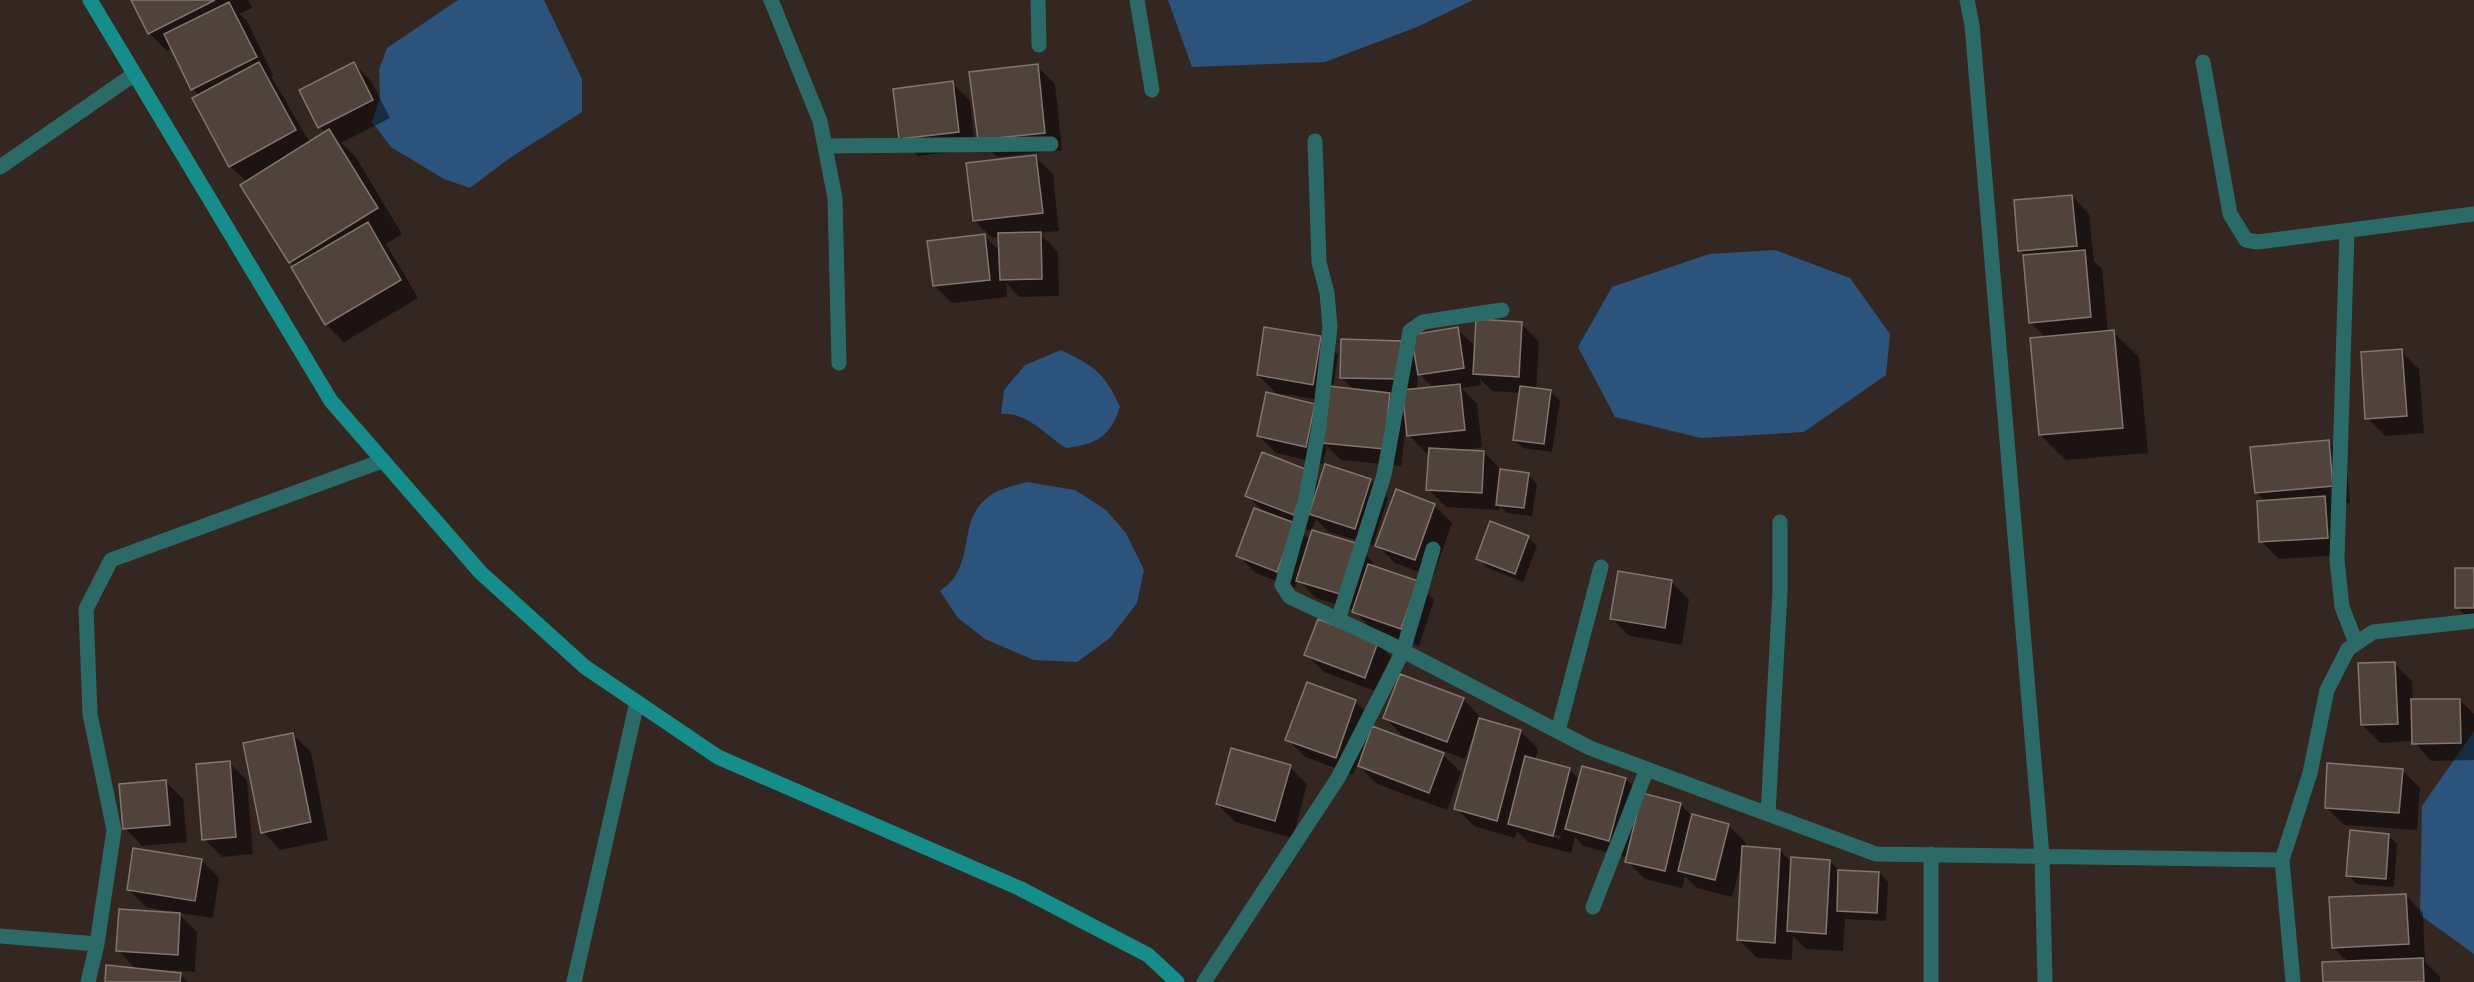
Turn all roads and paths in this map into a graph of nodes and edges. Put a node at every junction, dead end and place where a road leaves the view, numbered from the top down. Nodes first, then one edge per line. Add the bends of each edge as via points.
1 (90, 0) edge
2 (771, 0) edge
3 (1038, 0) edge
4 (1137, 0) edge
5 (1967, 0) edge
6 (1039, 45) dead end
7 (2203, 62) dead end
8 (134, 75) junction
9 (1152, 90) dead end
10 (1315, 141) dead end
11 (1051, 144) dead end
12 (825, 146) junction
13 (0, 167) edge
14 (2474, 214) edge
15 (2347, 232) junction
16 (1502, 309) dead end
17 (839, 363) dead end
18 (382, 461) junction
19 (1780, 522) dead end
20 (1433, 549) dead end
21 (1601, 567) dead end
22 (1338, 620) junction
23 (2474, 621) edge
24 (2356, 644) junction
25 (1403, 651) junction
26 (637, 702) junction
27 (1558, 731) junction
28 (1647, 769) junction
29 (1768, 814) junction
30 (1931, 854) junction
31 (2042, 856) junction
32 (2282, 861) junction
33 (1593, 908) dead end
34 (0, 936) edge
35 (97, 944) junction
36 (88, 982) edge
37 (574, 982) edge
38 (1177, 982) edge
39 (1204, 982) edge
40 (1931, 982) edge
41 (2045, 982) edge
42 (2293, 982) edge

1 - 8 main road
2 - 12 street via 813,101
3 - 6 street
4 - 9 street
5 - 31 street
7 - 15 street via 2230,214 2246,240
8 - 13 street
8 - 18 main road via 331,401
10 - 22 street via 1319,262 1330,327 1319,427 1305,503 1282,585 1290,597
11 - 12 street
12 - 17 street via 836,198
14 - 15 street
15 - 24 street via 2337,560 2342,607
16 - 22 street via 1423,322 1410,331 1384,475
18 - 26 main road via 481,573 585,667
18 - 35 street via 111,560 86,609 90,714 114,830
19 - 29 street
20 - 25 street
21 - 27 street
22 - 25 street
23 - 24 street via 2373,633
24 - 32 street via 2348,649 2327,690 2310,773
25 - 27 street
25 - 39 street via 1338,778
26 - 37 street
26 - 38 main road via 718,757 1021,889 1148,955
27 - 28 street via 1590,748
28 - 29 street
28 - 33 street
29 - 30 street via 1876,854
30 - 31 street
30 - 40 street
31 - 32 street
31 - 41 street
32 - 42 street
34 - 35 street
35 - 36 street

